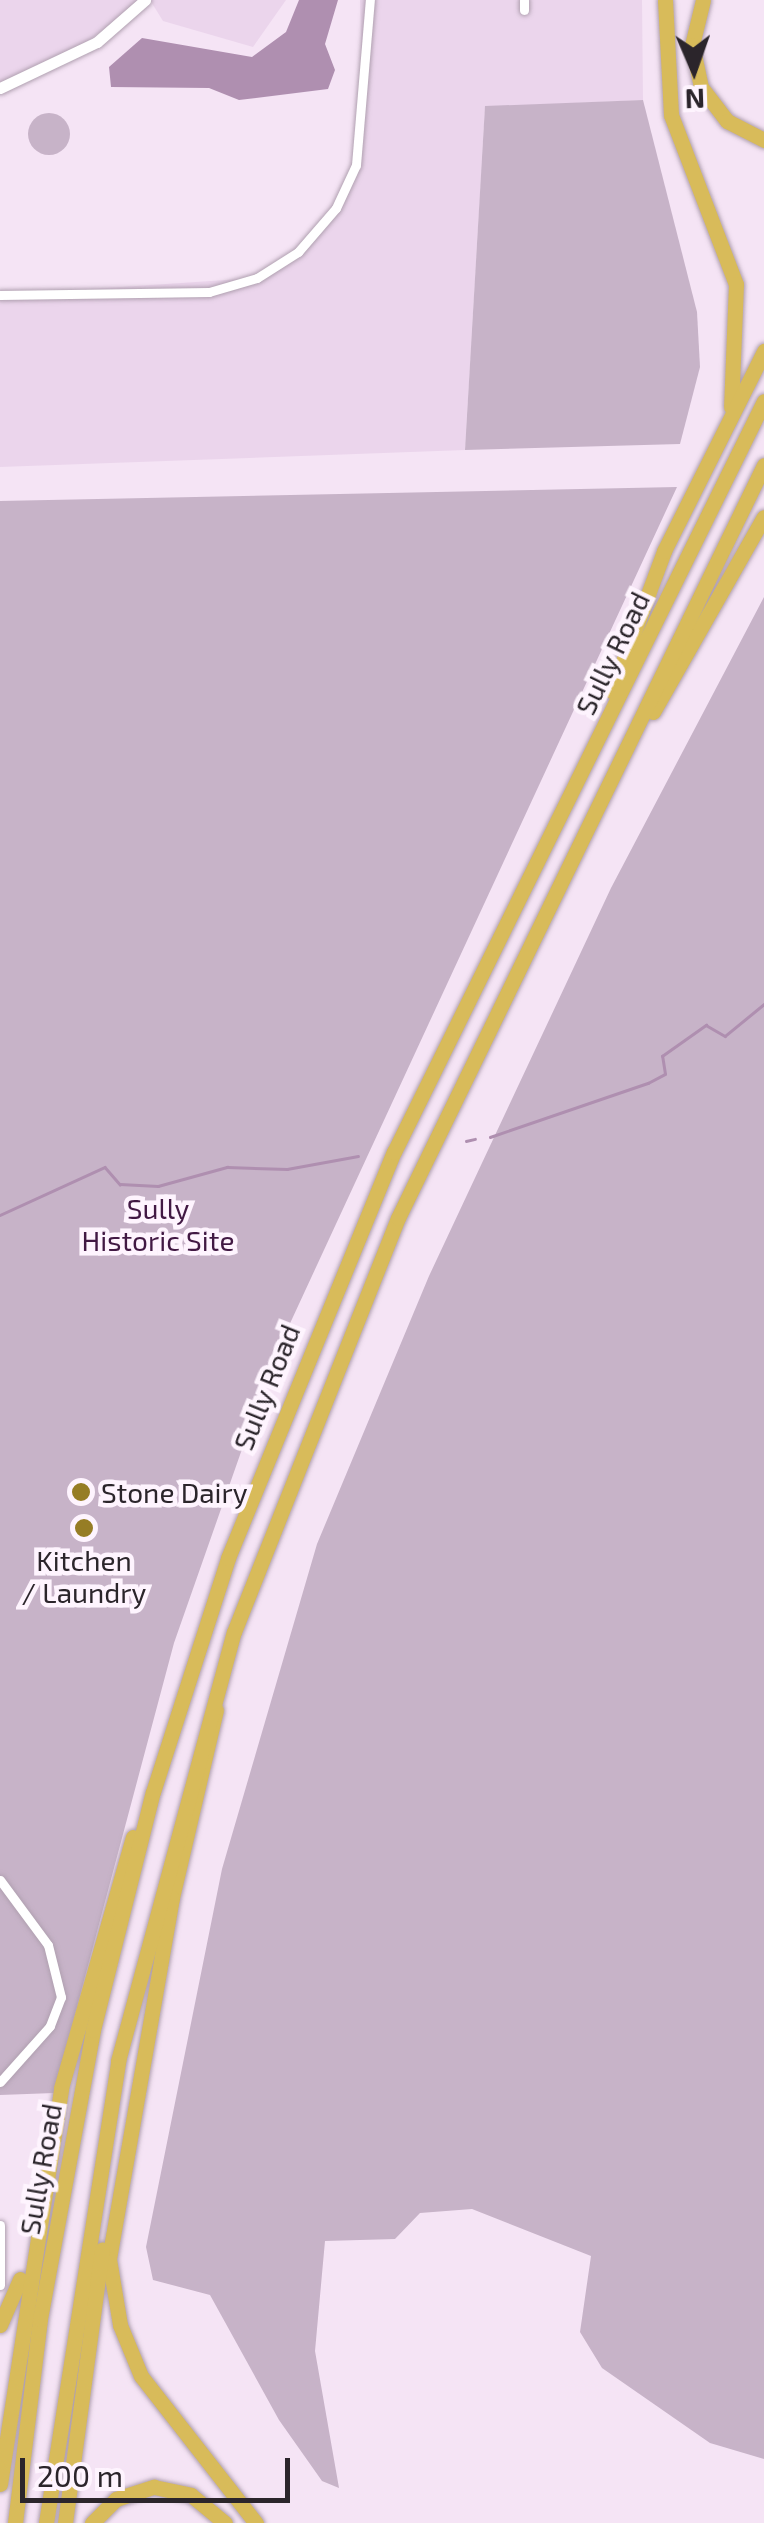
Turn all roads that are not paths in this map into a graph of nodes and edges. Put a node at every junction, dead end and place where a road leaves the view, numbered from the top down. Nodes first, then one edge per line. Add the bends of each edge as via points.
1 (145, 0) edge
2 (370, 0) edge
3 (665, 0) edge
4 (703, 0) edge
5 (0, 88) edge
6 (764, 140) edge
7 (0, 295) edge
8 (764, 352) edge
9 (764, 401) edge
10 (729, 422) junction
11 (764, 466) edge
12 (764, 517) edge
13 (588, 756) junction
14 (607, 788) junction
15 (218, 1680) junction
16 (153, 1792) junction
17 (0, 1880) edge
18 (0, 2082) edge
19 (120, 2166) junction
20 (38, 2218) junction
21 (0, 2225) edge
22 (0, 2285) edge
23 (0, 2325) edge
24 (0, 2484) edge
25 (15, 2523) edge
26 (46, 2523) edge
27 (65, 2523) edge
28 (92, 2523) edge
29 (225, 2523) edge
30 (256, 2523) edge

1 - 5 street via 97,42
2 - 7 street via 356,165 336,208 298,252 258,278 209,292
3 - 10 highway via 671,115 736,284 740,354
4 - 6 highway via 692,45 701,87 726,120
8 - 10 highway
9 - 13 highway, Sully Road
10 - 13 highway via 650,582
11 - 14 highway, Sully Road
12 - 14 highway
13 - 16 highway, Sully Road via 316,1328 238,1527
14 - 15 highway, Sully Road via 377,1264
15 - 19 highway via 214,1738 178,1865
15 - 26 highway, Sully Road via 107,2110
16 - 20 highway via 121,1863 83,2001
16 - 25 highway, Sully Road via 73,2126
17 - 18 street via 48,1945 60,1986 50,2026
19 - 27 highway
19 - 30 highway via 109,2259 130,2353
20 - 23 highway
20 - 24 highway
21 - 22 street
28 - 29 highway via 116,2499 154,2487 191,2494

